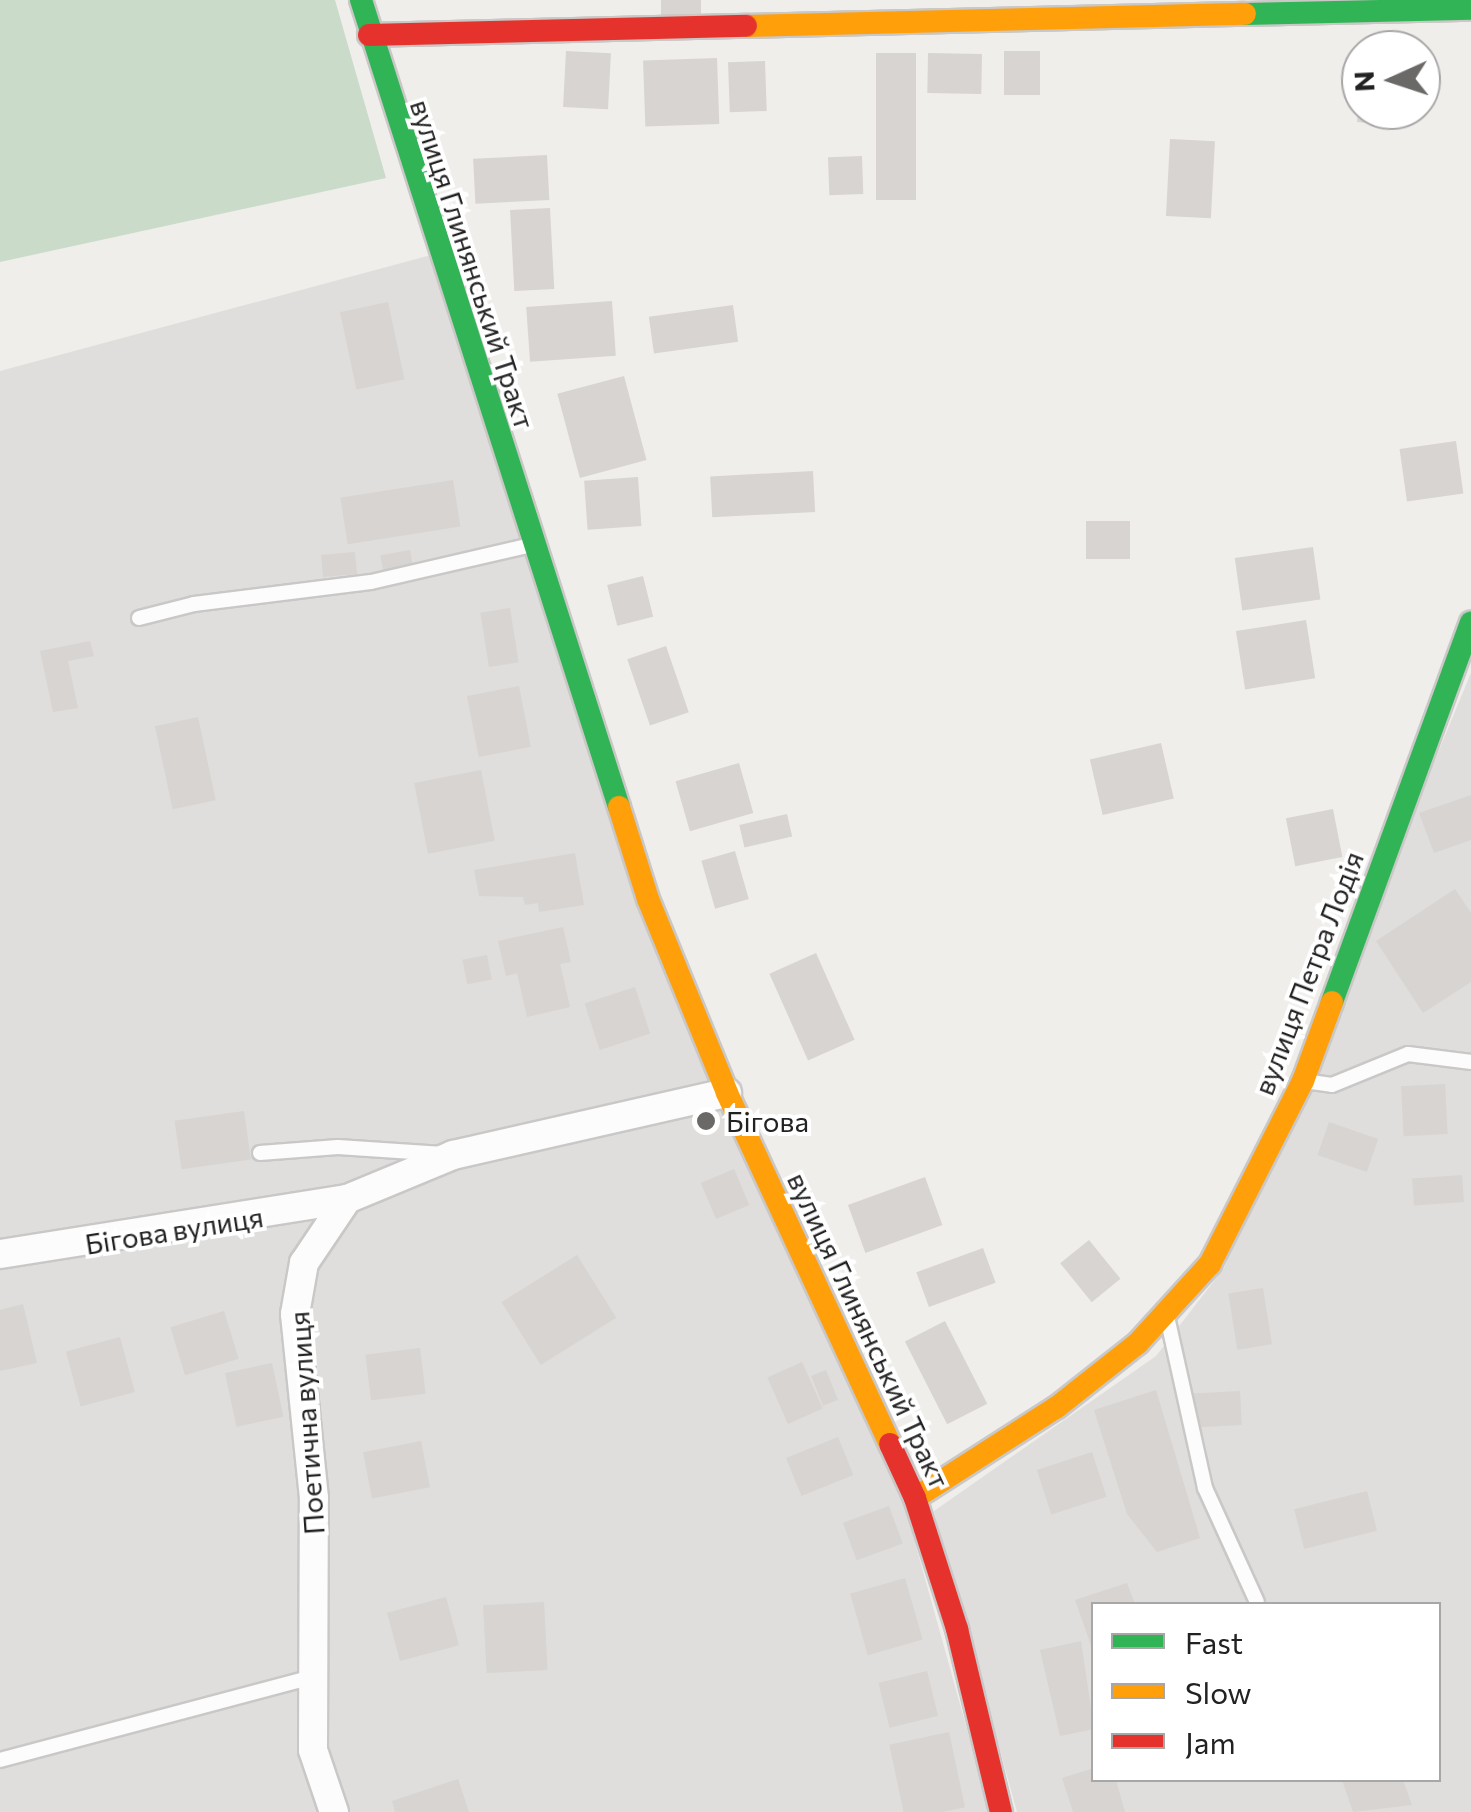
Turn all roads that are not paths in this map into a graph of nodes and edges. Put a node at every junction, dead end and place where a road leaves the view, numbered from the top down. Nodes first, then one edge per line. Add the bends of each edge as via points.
1 (361, 0) edge
2 (1471, 10) edge
3 (369, 35) junction
4 (530, 545) junction
5 (139, 618) dead end
6 (1471, 623) edge
7 (1471, 1062) edge
8 (1303, 1081) junction
9 (727, 1093) junction
10 (260, 1154) dead end
11 (454, 1155) junction
12 (347, 1200) junction
13 (0, 1254) edge
14 (1166, 1316) junction
15 (916, 1498) junction
16 (1257, 1602) edge
17 (310, 1677) junction
18 (0, 1760) edge
19 (334, 1812) edge
20 (1001, 1812) edge

1 - 3 street, вулиця Глинянський Тракт
2 - 3 street
3 - 4 street, вулиця Глинянський Тракт
4 - 5 lane via 370,582 194,604
4 - 9 street, вулиця Глинянський Тракт via 648,899
6 - 8 street, вулиця Петра Лодія
7 - 8 lane via 1403,1055 1332,1085
8 - 14 street, вулиця Петра Лодія via 1210,1264
9 - 11 street
9 - 15 street, вулиця Глинянський Тракт
10 - 11 lane via 384,1147
11 - 12 street
12 - 13 street, Бігова вулиця
12 - 17 street, Поетична вулиця via 304,1263 295,1314 314,1498
14 - 15 street, вулиця Петра Лодія via 1057,1408
14 - 16 lane via 1205,1488
15 - 20 street, вулиця Глинянський Тракт
17 - 18 lane
17 - 19 street, Поетична вулиця via 313,1750

